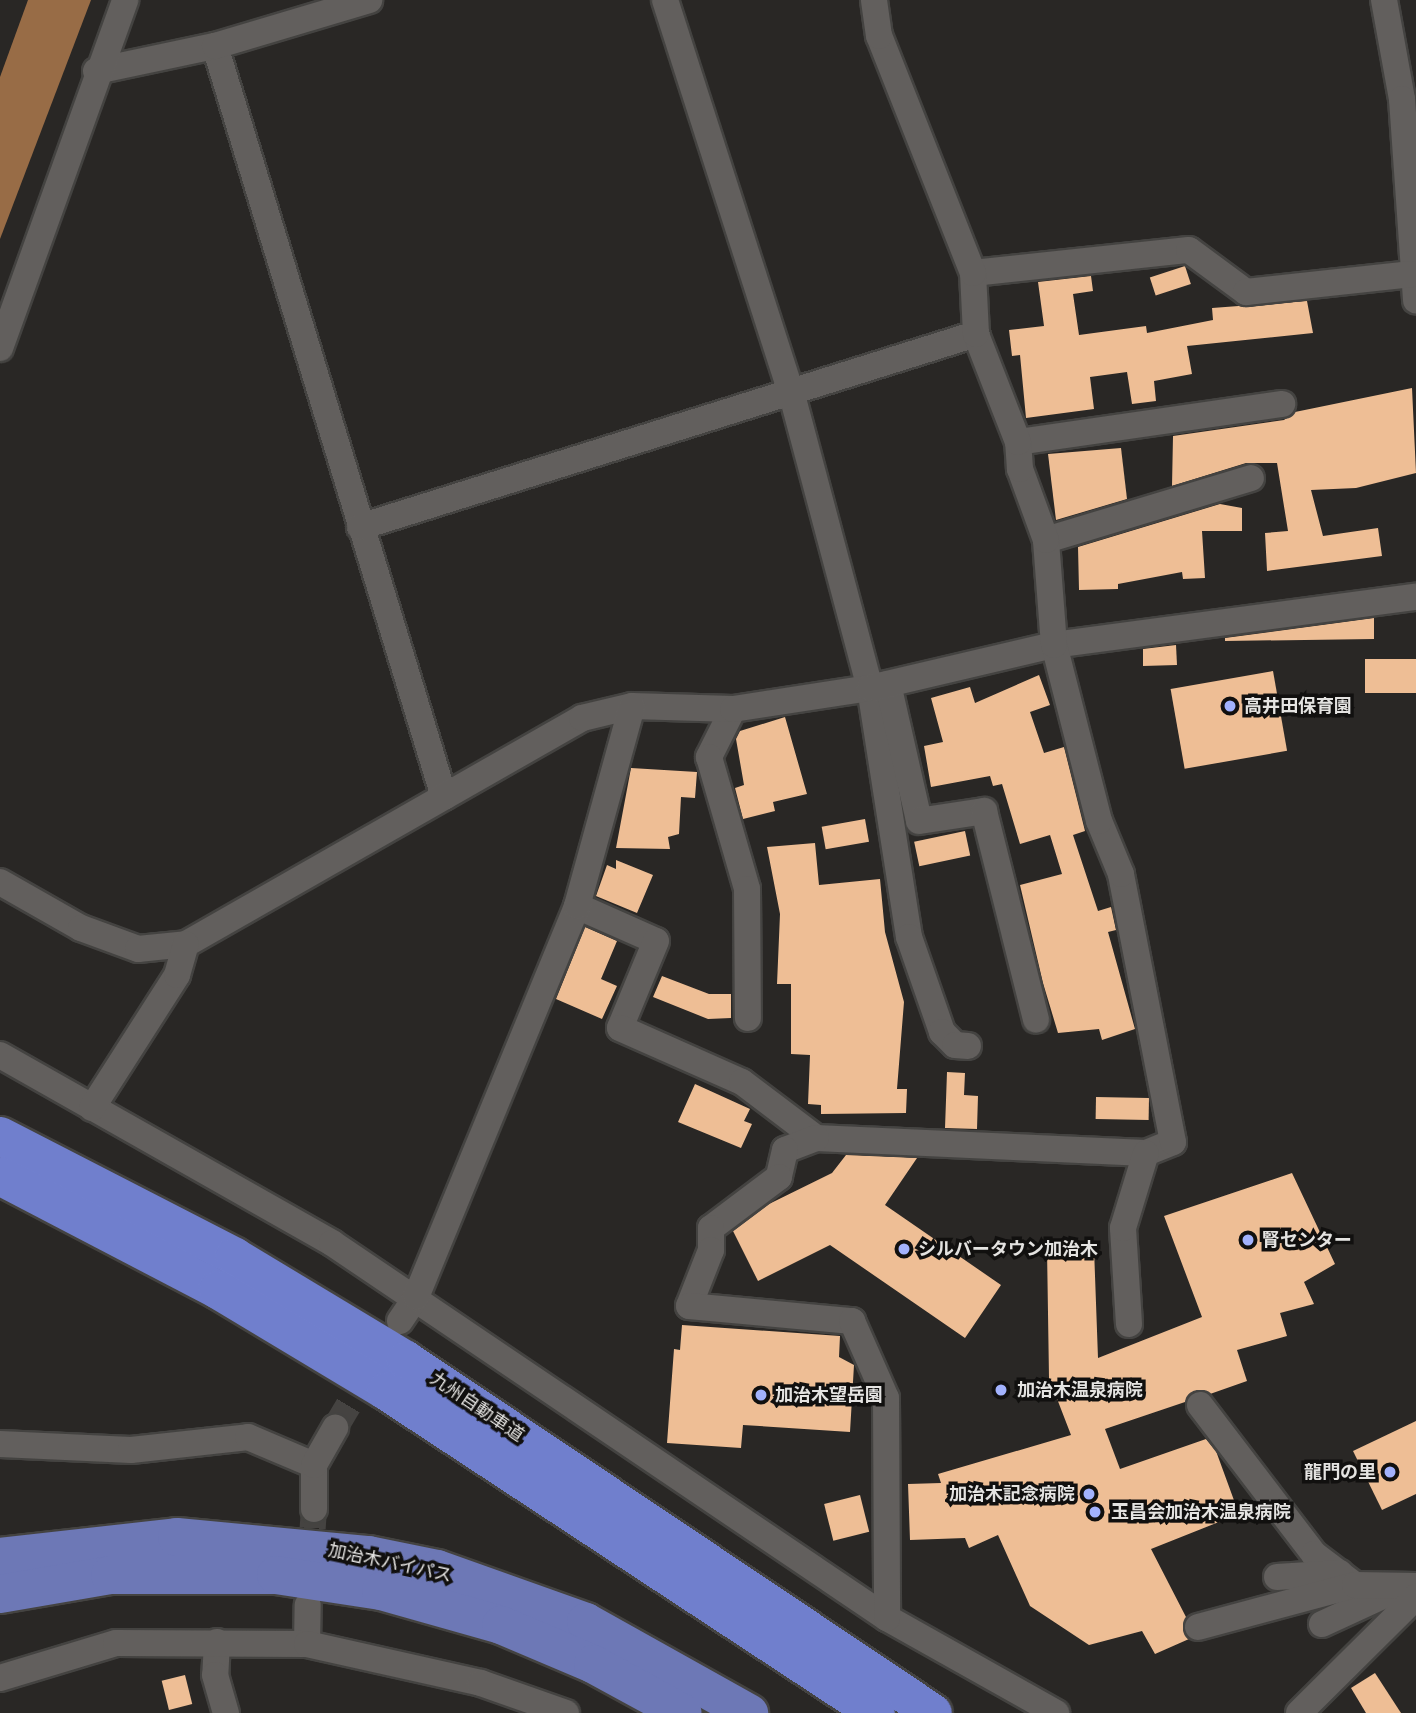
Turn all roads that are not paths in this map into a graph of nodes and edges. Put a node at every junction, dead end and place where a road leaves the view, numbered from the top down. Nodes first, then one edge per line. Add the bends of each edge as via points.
1 (125, 0) edge
2 (369, 0) edge
3 (666, 0) edge
4 (874, 0) edge
5 (1384, 0) edge
6 (215, 46) junction
7 (96, 71) junction
8 (1409, 98) edge
9 (973, 273) junction
10 (1412, 274) junction
11 (1416, 301) edge
12 (976, 334) junction
13 (0, 348) edge
14 (793, 394) junction
15 (1282, 404) dead end
16 (1018, 442) junction
17 (1251, 478) dead end
18 (360, 527) junction
19 (1046, 541) junction
20 (1416, 597) edge
21 (1054, 645) junction
22 (879, 686) junction
23 (632, 706) junction
24 (733, 709) junction
25 (444, 797) junction
26 (0, 882) edge
27 (577, 906) junction
28 (186, 944) junction
29 (748, 1018) dead end
30 (1036, 1020) dead end
31 (968, 1046) dead end
32 (0, 1055) edge
33 (92, 1108) junction
34 (0, 1136) edge
35 (817, 1138) junction
36 (1146, 1153) junction
37 (0, 1175) edge
38 (416, 1297) junction
39 (400, 1321) dead end
40 (1129, 1324) dead end
41 (1200, 1405) dead end
42 (335, 1428) tunnel mouth
43 (0, 1444) edge
44 (314, 1465) junction
45 (313, 1509) tunnel mouth
46 (0, 1557) edge
47 (1277, 1577) dead end
48 (1348, 1579) junction
49 (1412, 1590) edge
50 (0, 1594) edge
51 (308, 1605) dead end
52 (887, 1618) junction
53 (1322, 1624) dead end
54 (1198, 1627) dead end
55 (217, 1642) junction
56 (307, 1644) junction
57 (0, 1678) edge
58 (226, 1713) edge
59 (566, 1713) edge
60 (683, 1713) edge
61 (750, 1713) edge
62 (876, 1713) edge
63 (933, 1713) edge
64 (1056, 1713) edge
65 (1299, 1713) edge

1 - 7 street
2 - 6 street
3 - 14 street
4 - 9 street via 879,36
5 - 8 street
6 - 7 street
6 - 18 street
7 - 13 street
8 - 10 street
9 - 10 street via 1189,250 1246,292
9 - 12 street
10 - 11 street
12 - 14 street
12 - 16 street
14 - 18 street
14 - 22 street
15 - 16 street
16 - 19 street via 1020,469
17 - 19 street
18 - 25 street
19 - 21 street
20 - 21 street
21 - 22 street
21 - 36 street via 1099,821 1121,874 1173,1142
22 - 24 street
22 - 30 street via 919,821 985,811
22 - 31 street via 909,937 942,1032 955,1045
23 - 24 street
23 - 25 street via 582,718
23 - 27 street
24 - 29 street via 709,757 747,889
25 - 28 street
26 - 28 street via 81,928 138,949
27 - 35 street via 656,941 620,1028 742,1082
27 - 38 street
28 - 33 street via 177,975
32 - 33 street
33 - 38 street
34 - 63 highway, 九州自動車道 via 235,1257 406,1360
35 - 36 street
35 - 52 street via 785,1150 779,1177 711,1228 711,1250 689,1306 852,1321 886,1398
36 - 40 street via 1124,1228
37 - 62 highway, 九州自動車道 via 218,1290 386,1391
38 - 39 street
38 - 52 street
41 - 48 street via 1314,1554
42 - 44 street
43 - 44 street via 131,1450 248,1437
44 - 45 street
46 - 61 highway, 加治木バイパス via 177,1537 369,1555 437,1569 586,1622
47 - 48 street
48 - 49 street
48 - 54 street
49 - 53 street
49 - 65 street
50 - 60 highway, 加治木バイパス via 110,1574 276,1575 381,1591 501,1625 593,1664
51 - 56 street
52 - 64 street
55 - 56 street
55 - 57 street via 116,1643
55 - 58 street via 215,1675
56 - 59 street via 481,1683

